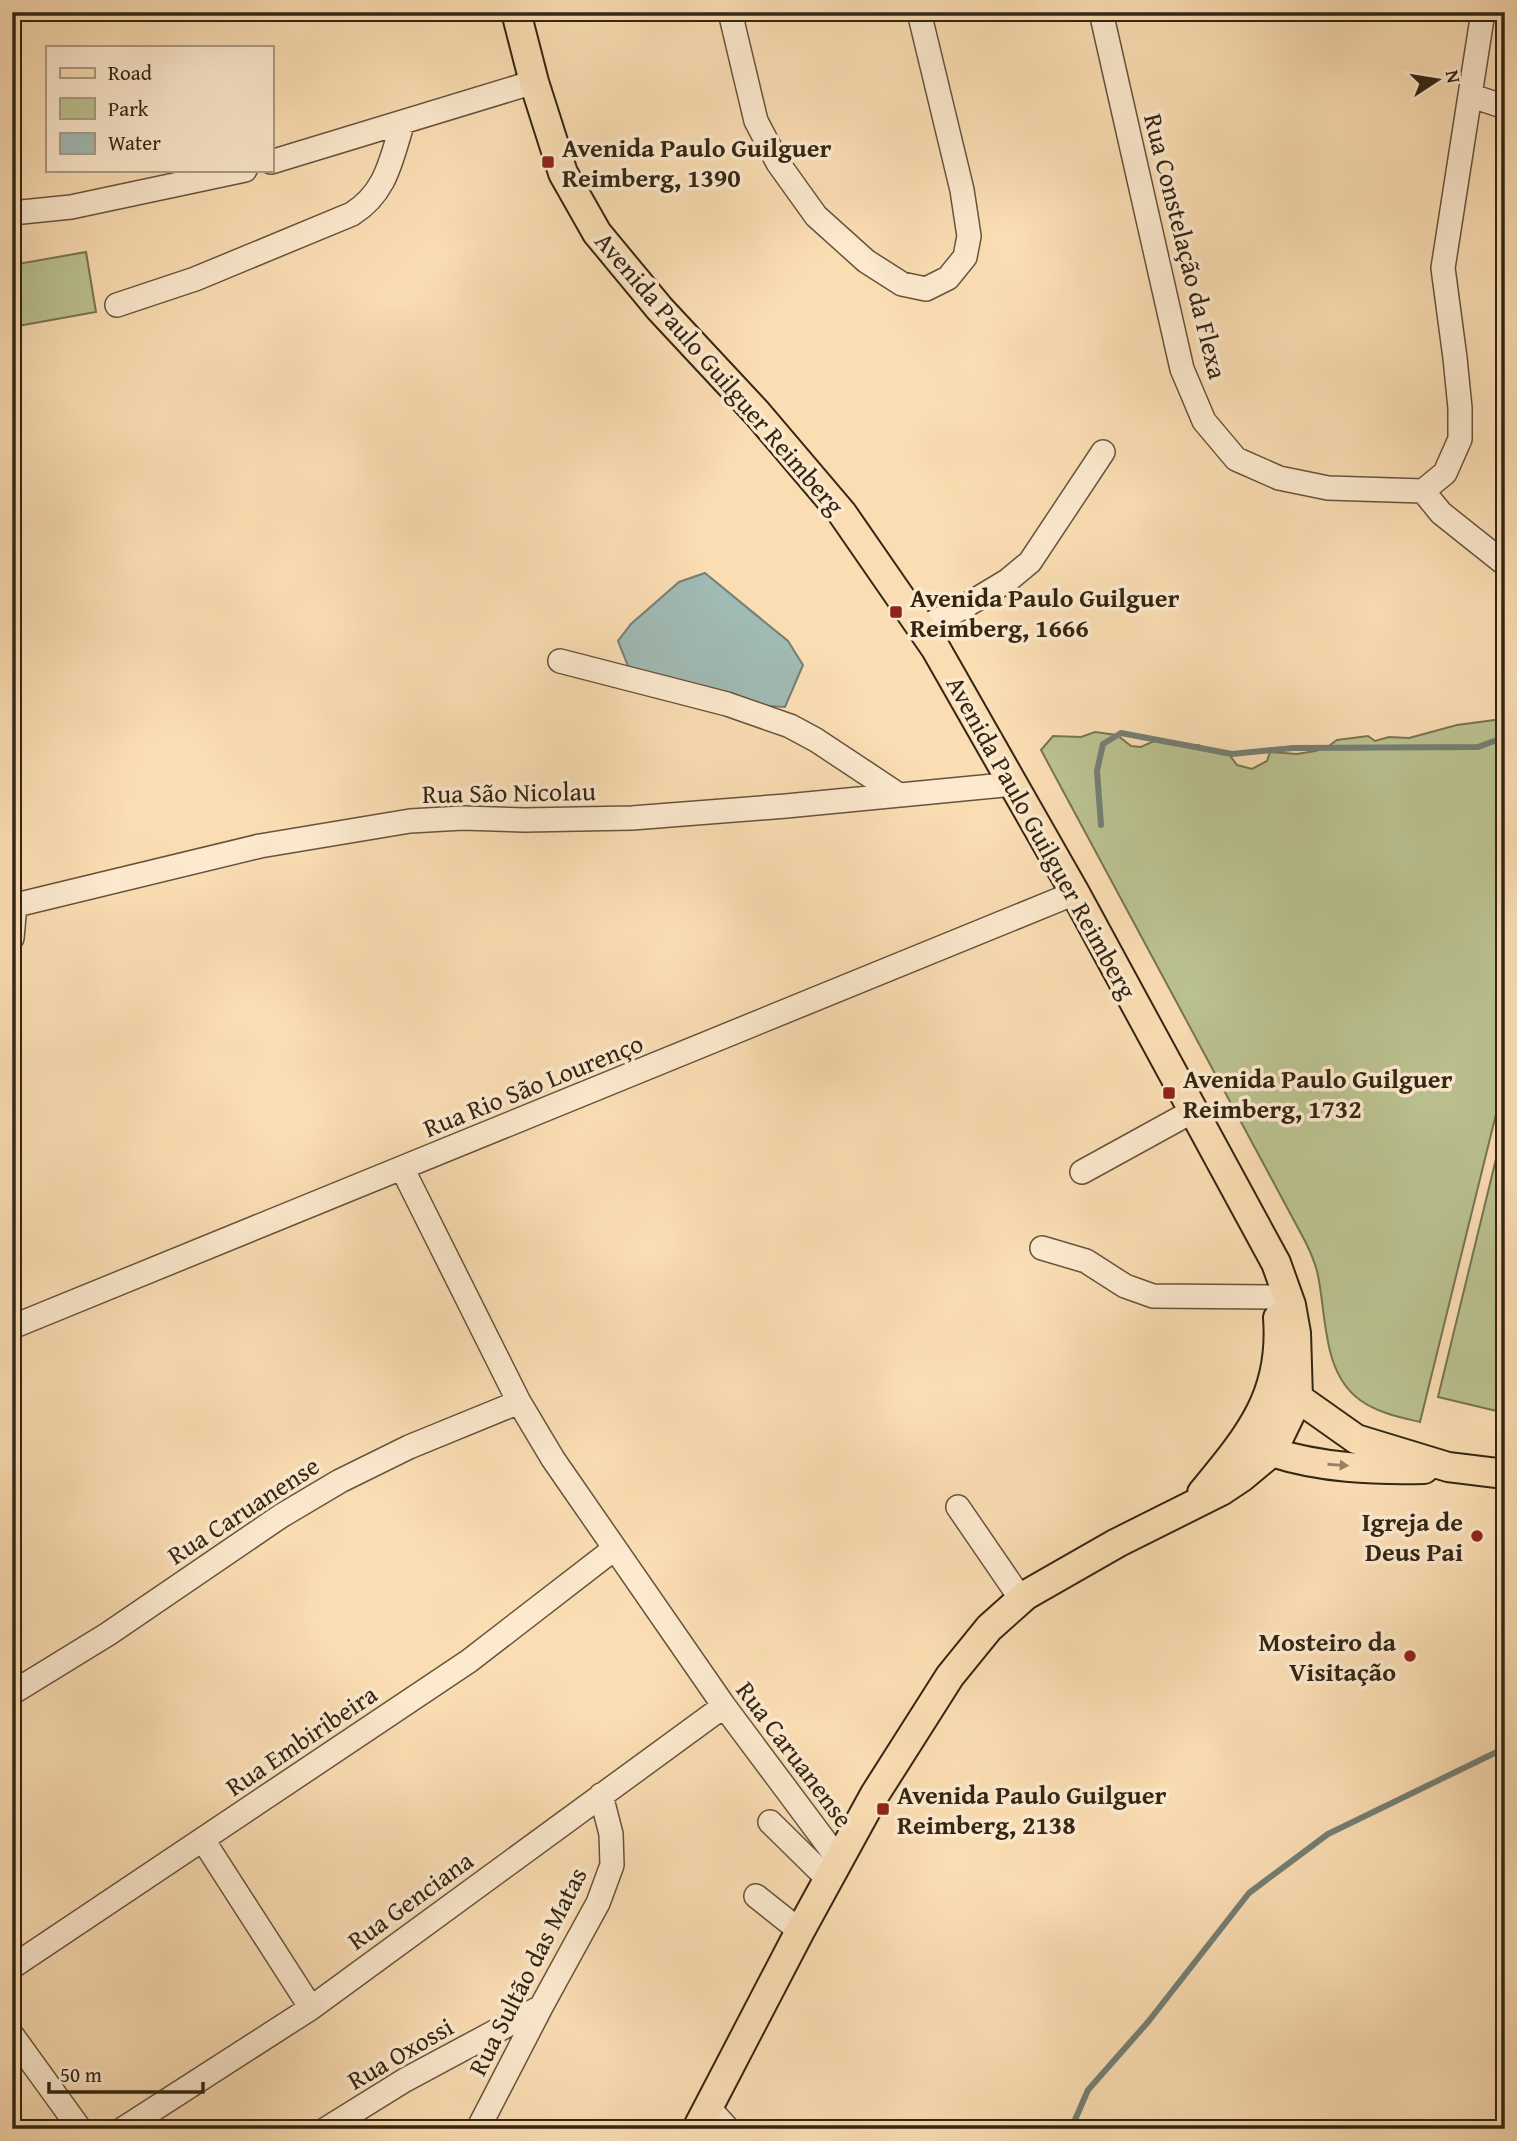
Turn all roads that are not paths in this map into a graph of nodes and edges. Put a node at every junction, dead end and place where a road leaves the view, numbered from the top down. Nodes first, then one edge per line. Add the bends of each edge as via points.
1 (516, 12) edge
2 (730, 12) edge
3 (919, 12) edge
4 (1101, 12) edge
5 (1483, 12) edge
6 (534, 82) junction
7 (1472, 96) junction
8 (1505, 107) edge
9 (403, 122) junction
10 (273, 161) edge
11 (236, 172) edge
12 (12, 213) edge
13 (117, 305) dead end
14 (1103, 452) dead end
15 (1423, 491) junction
16 (1505, 564) edge
17 (922, 628) junction
18 (560, 661) dead end
19 (1014, 784) junction
20 (899, 795) junction
21 (1075, 893) junction
22 (14, 905) edge
23 (12, 938) edge
24 (1193, 1111) junction
25 (402, 1168) junction
26 (1082, 1172) dead end
27 (1042, 1248) dead end
28 (1276, 1263) junction
29 (1276, 1297) junction
30 (12, 1327) edge
31 (1298, 1370) junction
32 (1298, 1398) junction
33 (519, 1402) junction
34 (1262, 1411) junction
35 (1324, 1418) junction
36 (1272, 1452) junction
37 (1448, 1466) junction
38 (1505, 1474) edge
39 (1192, 1506) junction
40 (958, 1507) dead end
41 (614, 1549) junction
42 (1021, 1599) junction
43 (12, 1693) edge
44 (724, 1706) junction
45 (601, 1794) junction
46 (770, 1822) dead end
47 (203, 1840) junction
48 (833, 1869) junction
49 (756, 1896) dead end
50 (800, 1931) junction
51 (12, 1967) edge
52 (541, 2007) junction
53 (311, 2008) junction
54 (12, 2035) edge
55 (703, 2118) edge
56 (131, 2126) edge
57 (80, 2129) edge
58 (326, 2129) edge
59 (478, 2129) edge
60 (728, 2129) edge

1 - 6 main road, Avenida Paulo Guilguer Reimberg
2 - 3 street via 756,121 778,163 816,216 866,261 902,284 926,289 948,278 965,257 969,236
4 - 15 street, Rua Constelação da Flexa via 1182,369 1205,421 1236,460 1279,478 1328,488
5 - 7 street
6 - 9 street
6 - 17 main road, Avenida Paulo Guilguer Reimberg via 563,173 597,233 842,513
7 - 8 street
7 - 15 street via 1443,268 1460,439 1445,473
9 - 10 street
9 - 13 street via 375,196 352,214 195,279
11 - 12 street via 71,207
14 - 17 street via 1030,562 1007,581
15 - 16 street via 1441,513
17 - 19 main road, Avenida Paulo Guilguer Reimberg
18 - 20 street via 727,704 790,726
19 - 20 street, Rua São Nicolau
19 - 21 main road, Avenida Paulo Guilguer Reimberg
20 - 22 street, Rua São Nicolau via 632,818 410,821 260,846
21 - 24 main road, Avenida Paulo Guilguer Reimberg
21 - 25 street, Rua Rio São Lourenço
22 - 23 street
24 - 26 street
24 - 28 main road, Avenida Paulo Guilguer Reimberg
25 - 30 street, Rua Rio São Lourenço
25 - 33 street, Rua Caruanense
27 - 29 street via 1086,1261 1125,1286 1153,1296
28 - 29 main road, Avenida Paulo Guilguer Reimberg
28 - 31 main road, Avenida Paulo Guilguer Reimberg via 1291,1305
29 - 34 main road, Avenida Paulo Guilguer Reimberg via 1280,1342
31 - 32 main road, Avenida Paulo Guilguer Reimberg
31 - 35 main road
32 - 34 main road
32 - 35 main road
32 - 36 main road, Avenida Paulo Guilguer Reimberg
33 - 41 street, Rua Caruanense
33 - 43 street, Rua Caruanense via 340,1481
34 - 36 main road
34 - 39 main road, Avenida Paulo Guilguer Reimberg
35 - 37 main road via 1356,1439
36 -> 37 main road via 1329,1465
36 - 39 main road, Avenida Paulo Guilguer Reimberg via 1242,1477
37 - 38 main road
39 - 42 main road, Avenida Paulo Guilguer Reimberg
40 - 42 street
41 - 44 street, Rua Caruanense
41 - 47 street, Rua Embiribeira via 469,1661
42 - 48 main road, Avenida Paulo Guilguer Reimberg via 989,1628 950,1676
44 - 45 street, Rua Genciana
44 - 48 street, Rua Caruanense
45 - 52 street, Rua Sultão das Matas via 611,1834 612,1865 598,1903
45 - 53 street, Rua Genciana
46 - 48 street
47 - 51 street, Rua Embiribeira
47 - 53 street
48 - 50 main road, Avenida Paulo Guilguer Reimberg
49 - 50 street
50 - 55 main road, Avenida Paulo Guilguer Reimberg
52 - 58 street, Rua Oxossi via 405,2080
52 - 59 street, Rua Sultão das Matas
53 - 56 street, Rua Genciana
54 - 57 street
55 - 60 street

